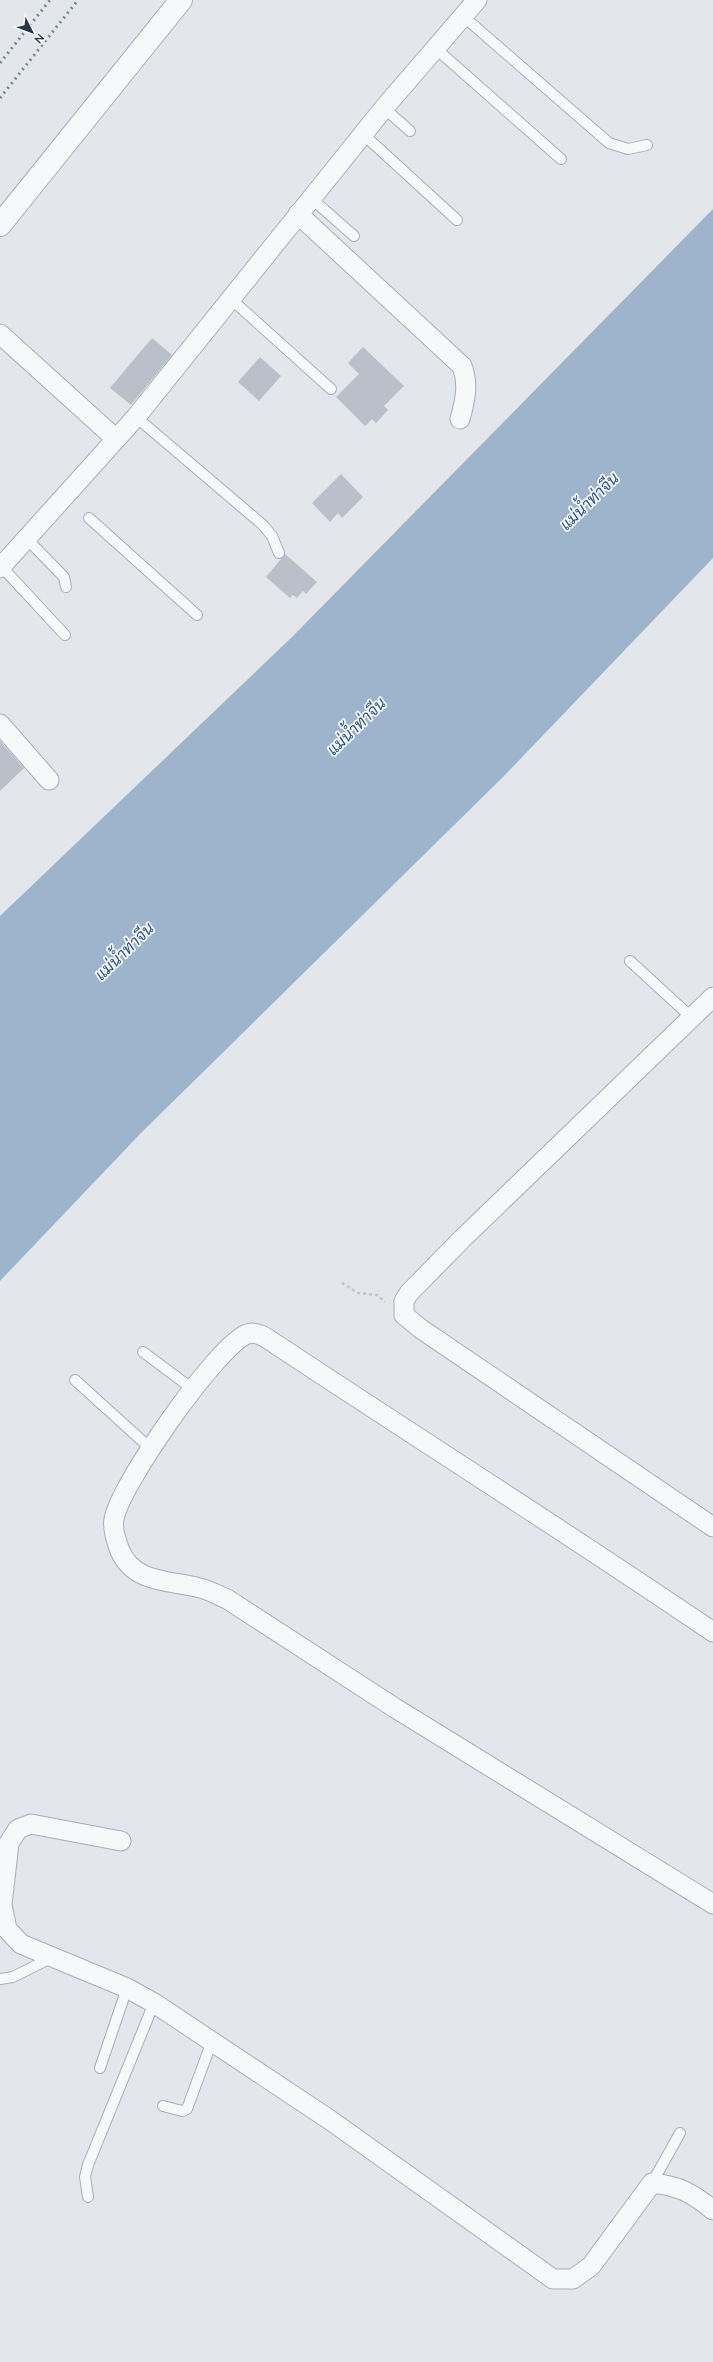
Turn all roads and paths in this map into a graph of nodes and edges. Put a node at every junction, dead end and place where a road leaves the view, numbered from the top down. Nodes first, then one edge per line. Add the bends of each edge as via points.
1 (181, 0) edge
2 (477, 0) edge
3 (463, 16) junction
4 (434, 47) junction
5 (384, 108) junction
6 (410, 131) dead end
7 (363, 134) junction
8 (647, 145) dead end
9 (561, 159) dead end
10 (311, 198) junction
11 (298, 214) junction
12 (456, 220) dead end
13 (0, 225) edge
14 (354, 236) dead end
15 (231, 299) junction
16 (0, 334) edge
17 (331, 389) dead end
18 (136, 417) junction
19 (460, 419) dead end
20 (116, 439) junction
21 (89, 518) dead end
22 (26, 538) junction
23 (279, 553) dead end
24 (1, 567) edge
25 (66, 587) dead end
26 (197, 615) dead end
27 (65, 635) dead end
28 (0, 724) edge
29 (49, 780) dead end
30 (630, 961) dead end
31 (713, 997) edge
32 (691, 1017) junction
33 (342, 1283) dead end
34 (404, 1315) junction
35 (143, 1352) dead end
36 (75, 1380) dead end
37 (189, 1396) junction
38 (153, 1443) junction
39 (713, 1527) edge
40 (713, 1632) edge
41 (121, 1841) dead end
42 (713, 1904) edge
43 (55, 1956) junction
44 (0, 1979) edge
45 (127, 1988) junction
46 (154, 2003) junction
47 (212, 2041) junction
48 (100, 2068) dead end
49 (163, 2106) dead end
50 (680, 2133) dead end
51 (652, 2183) junction
52 (88, 2197) dead end
53 (713, 2210) edge

1 - 13 street
2 - 3 street
3 - 4 street
3 - 8 lane via 609,143 628,149
4 - 5 street
4 - 9 lane
5 - 6 lane
5 - 7 street
7 - 10 street
7 - 12 lane
10 - 11 street
10 - 14 lane
11 - 15 street
11 - 19 street via 462,366 466,394
15 - 17 lane
15 - 18 street
16 - 20 street
18 - 20 street
18 - 23 lane via 252,515 272,536
20 - 22 street via 68,499
21 - 26 lane
22 - 24 street
22 - 25 lane via 64,577
24 - 27 lane
28 - 29 street
30 - 32 lane
31 - 32 street
32 - 34 street via 409,1293 404,1301
33 - 34 path via 358,1293 377,1295
34 - 39 street
35 - 37 lane
36 - 38 lane
37 - 38 street
37 - 40 street via 225,1352 239,1340 255,1333 265,1337 590,1548
38 - 42 street via 120,1500 113,1520 120,1552 137,1572 156,1580 207,1590 227,1599 402,1712
41 - 43 street via 31,1824 18,1828 9,1843 2,1905 7,1929 21,1944
43 - 44 lane via 13,1977
43 - 45 street
45 - 46 street
45 - 48 lane
46 - 47 street
46 - 52 lane via 88,2165 85,2177
47 - 49 lane via 187,2109 182,2111
47 - 51 street via 330,2120 553,2279 573,2279 591,2266
50 - 51 lane
51 - 53 street via 672,2185 692,2194

